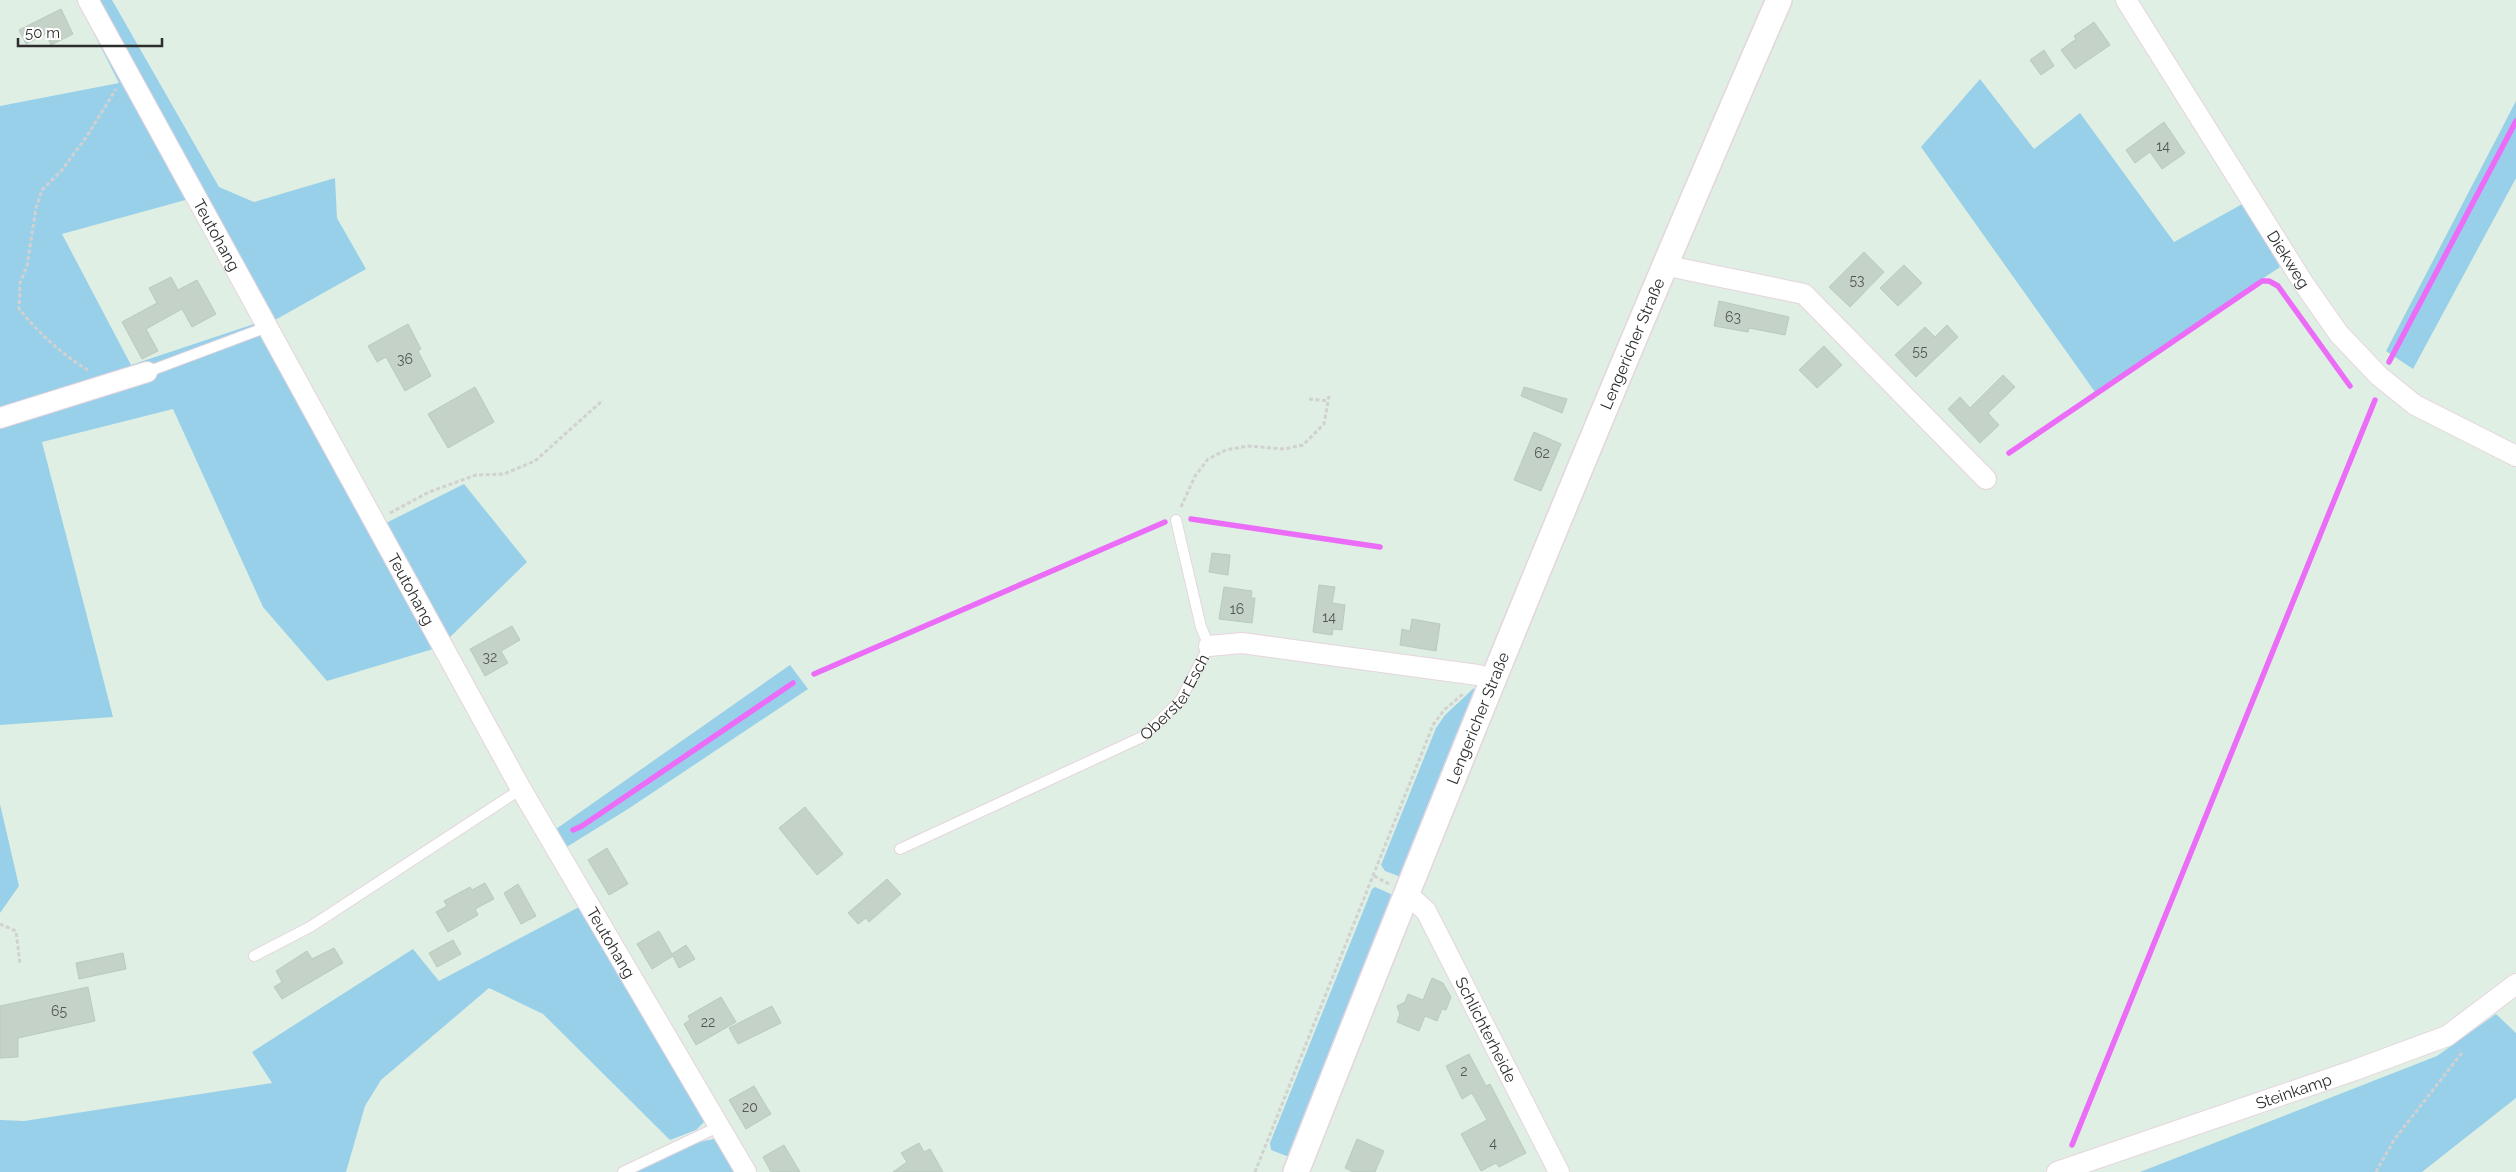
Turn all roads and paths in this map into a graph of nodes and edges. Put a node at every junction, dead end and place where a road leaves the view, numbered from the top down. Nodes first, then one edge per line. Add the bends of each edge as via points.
1 (88, 0) edge
2 (1779, 0) edge
3 (2126, 0) edge
4 (126, 71) junction
5 (1663, 265) junction
6 (267, 327) junction
7 (147, 372) joint
8 (111, 383) junction
9 (1329, 396) dead end
10 (1309, 399) dead end
11 (603, 400) dead end
12 (1328, 402) junction
13 (0, 418) edge
14 (2516, 456) edge
15 (1986, 479) dead end
16 (1176, 520) joint
17 (374, 522) junction
18 (1209, 646) junction
19 (1492, 679) junction
20 (520, 789) junction
21 (900, 849) dead end
22 (1406, 893) junction
23 (0, 924) edge
24 (254, 956) dead end
25 (20, 963) dead end
26 (2516, 984) edge
27 (2453, 1031) junction
28 (720, 1126) junction
29 (623, 1172) edge
30 (746, 1172) edge
31 (1296, 1172) edge
32 (1559, 1172) edge
33 (2057, 1172) edge
34 (2376, 1172) edge

1 - 4 street, Teutohang
2 - 5 street, Lengericher Straße
3 - 14 street, Diekweg via 2299,276 2339,334 2379,376 2415,405
4 - 6 street, Teutohang
4 - 8 path via 102,115 62,170 42,190 27,266 20,283 19,309 39,332 71,360
5 - 15 street, Lengericher Straße via 1804,294
5 - 19 street, Lengericher Straße
6 - 7 lane
6 - 17 street, Teutohang
7 - 8 street
8 - 13 street
9 - 12 path
10 - 12 path
11 - 17 path via 528,464 504,474 476,475 429,492
12 - 16 path via 1324,424 1304,445 1284,449 1241,447 1208,458 1195,476
16 - 18 lane via 1201,627
17 - 20 street, Teutohang
18 - 19 street, Oberster Esch via 1242,643
18 - 21 lane, Oberster Esch via 1180,702 1142,737
19 - 22 street, Lengericher Straße
20 - 24 lane via 310,927
20 - 28 street, Teutohang
22 - 31 street, Lengericher Straße
22 - 32 street, Schlichterheide via 1426,911
23 - 25 path via 16,931
26 - 27 street, Steinkamp
27 - 33 street, Steinkamp via 2355,1070
27 - 34 path via 2461,1054 2394,1140
28 - 29 lane
28 - 30 street, Teutohang

